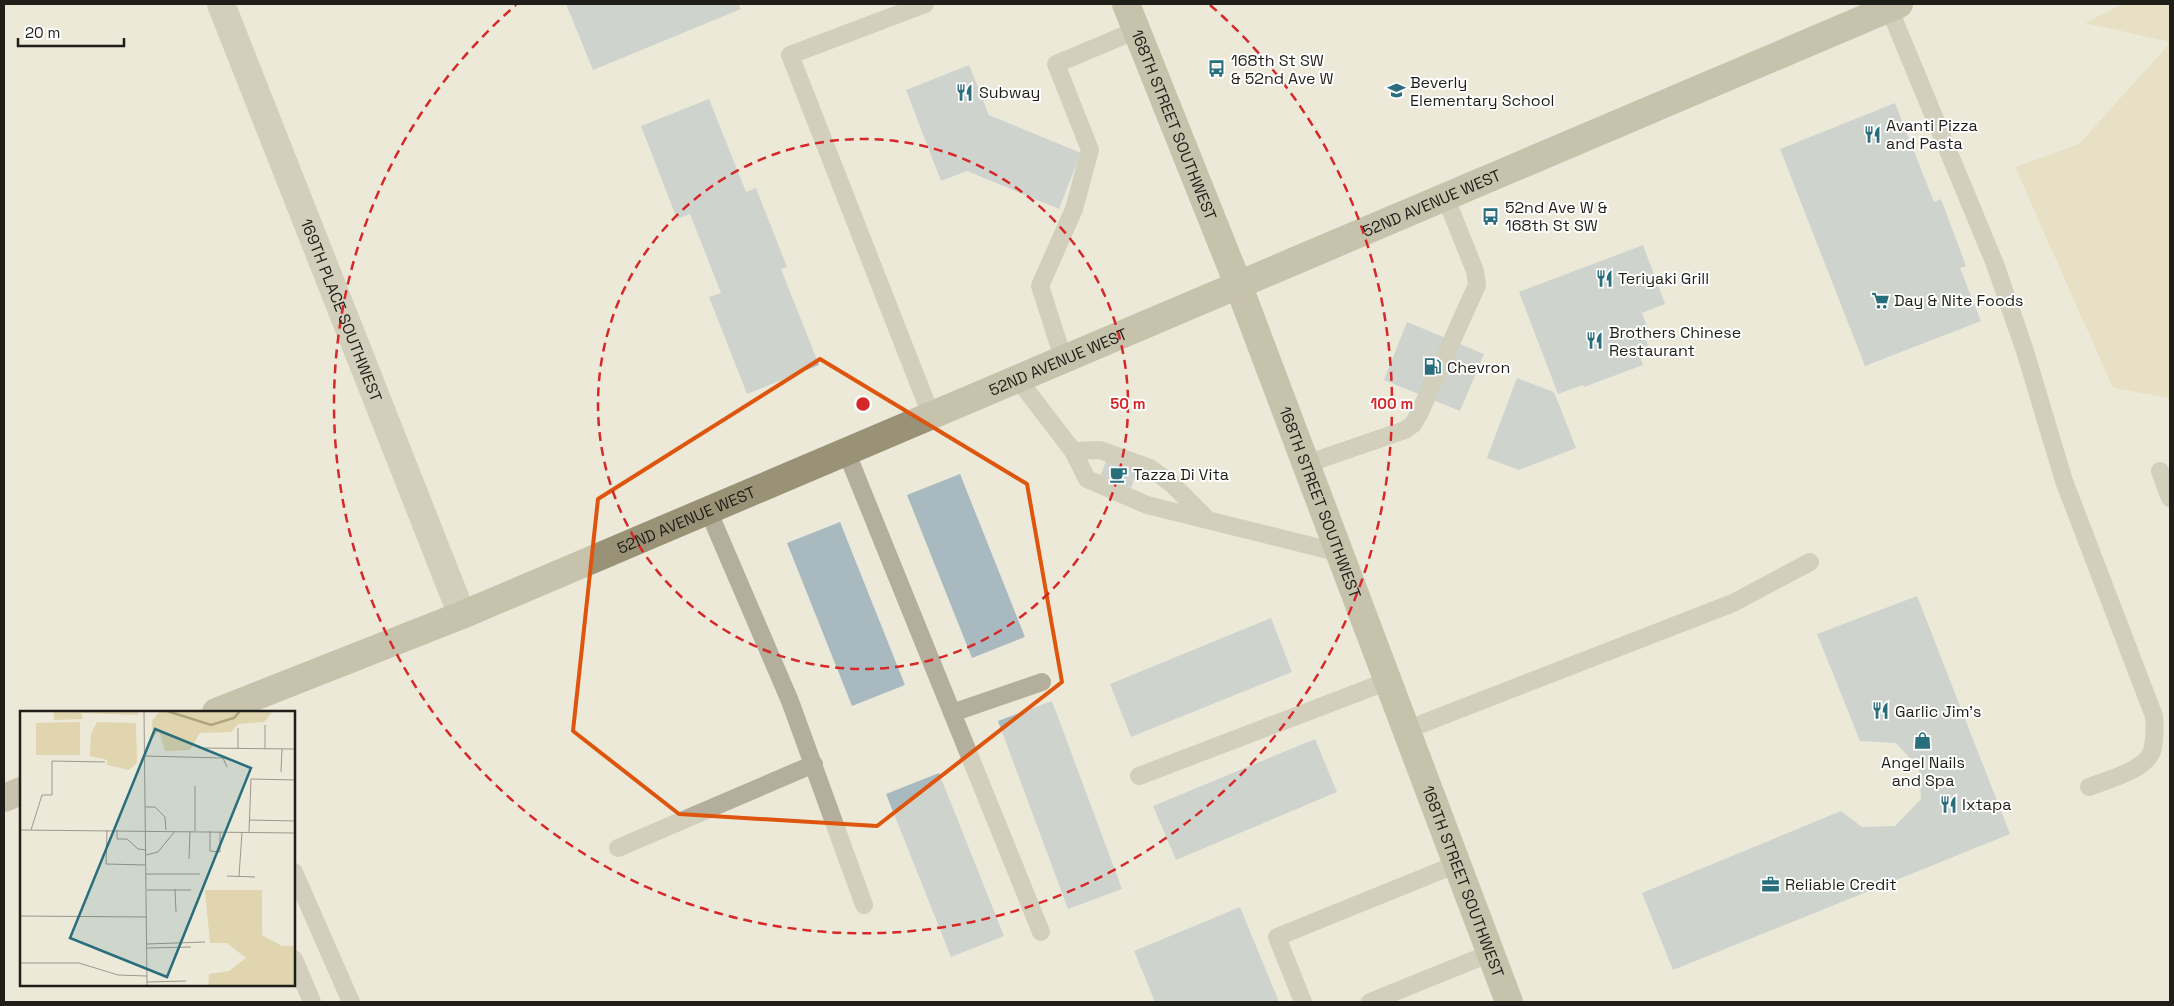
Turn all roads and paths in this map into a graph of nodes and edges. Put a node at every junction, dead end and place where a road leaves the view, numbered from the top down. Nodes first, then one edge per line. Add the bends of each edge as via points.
1 (221, 4) edge
2 (925, 4) edge
3 (1126, 4) edge
4 (1894, 6) edge
5 (1137, 30) junction
6 (1445, 196) junction
7 (1238, 284) junction
8 (1063, 358) junction
9 (1017, 378) junction
10 (931, 415) junction
11 (846, 451) junction
12 (1073, 451) junction
13 (1306, 464) junction
14 (2160, 471) dead end
15 (2170, 498) edge
16 (708, 510) junction
17 (1206, 518) junction
18 (1340, 553) junction
19 (1810, 562) dead end
20 (462, 615) junction
21 (1388, 681) junction
22 (1042, 682) dead end
23 (222, 711) edge
24 (952, 713) junction
25 (1406, 730) junction
26 (814, 764) junction
27 (1139, 776) dead end
28 (2089, 787) dead end
29 (20, 791) edge
30 (4, 798) edge
31 (618, 848) dead end
32 (1458, 864) junction
33 (295, 874) edge
34 (864, 905) dead end
35 (1040, 932) dead end
36 (1491, 953) junction
37 (295, 961) edge
38 (312, 1002) edge
39 (351, 1002) edge
40 (1303, 1002) edge
41 (1370, 1002) edge
42 (1510, 1002) edge

1 - 20 street, 169TH PLACE SOUTHWEST
2 - 10 lane via 790,55
3 - 5 street, 168TH STREET SOUTHWEST
4 - 6 street, 52ND AVENUE WEST
4 - 28 lane via 1995,264 2064,481 2154,716 2151,753 2140,766
5 - 7 street, 168TH STREET SOUTHWEST
5 - 8 lane via 1056,64 1090,150 1074,209 1040,286
6 - 7 street, 52ND AVENUE WEST
6 - 13 lane via 1475,271 1477,285 1419,414 1405,430
7 - 8 street, 52ND AVENUE WEST
7 - 13 street, 168TH STREET SOUTHWEST
8 - 9 street, 52ND AVENUE WEST
9 - 10 street, 52ND AVENUE WEST
9 - 12 lane
10 - 11 street, 52ND AVENUE WEST
11 - 16 street, 52ND AVENUE WEST
11 - 24 lane
12 - 17 lane via 1100,450 1150,468 1172,484
12 - 17 lane via 1087,479 1147,505
13 - 18 street, 168TH STREET SOUTHWEST
14 - 15 lane
16 - 20 street, 52ND AVENUE WEST
16 - 26 lane
17 - 18 lane
18 - 21 street, 168TH STREET SOUTHWEST
19 - 25 lane via 1733,603
20 - 23 street, 52ND AVENUE WEST
21 - 25 street, 168TH STREET SOUTHWEST
21 - 27 lane
22 - 24 lane
24 - 35 lane
25 - 32 street, 168TH STREET SOUTHWEST
26 - 31 lane
26 - 34 lane
29 - 30 street
32 - 36 street, 168TH STREET SOUTHWEST
32 - 40 lane via 1277,937
33 - 39 lane
36 - 41 lane
36 - 42 street, 168TH STREET SOUTHWEST
37 - 38 lane

